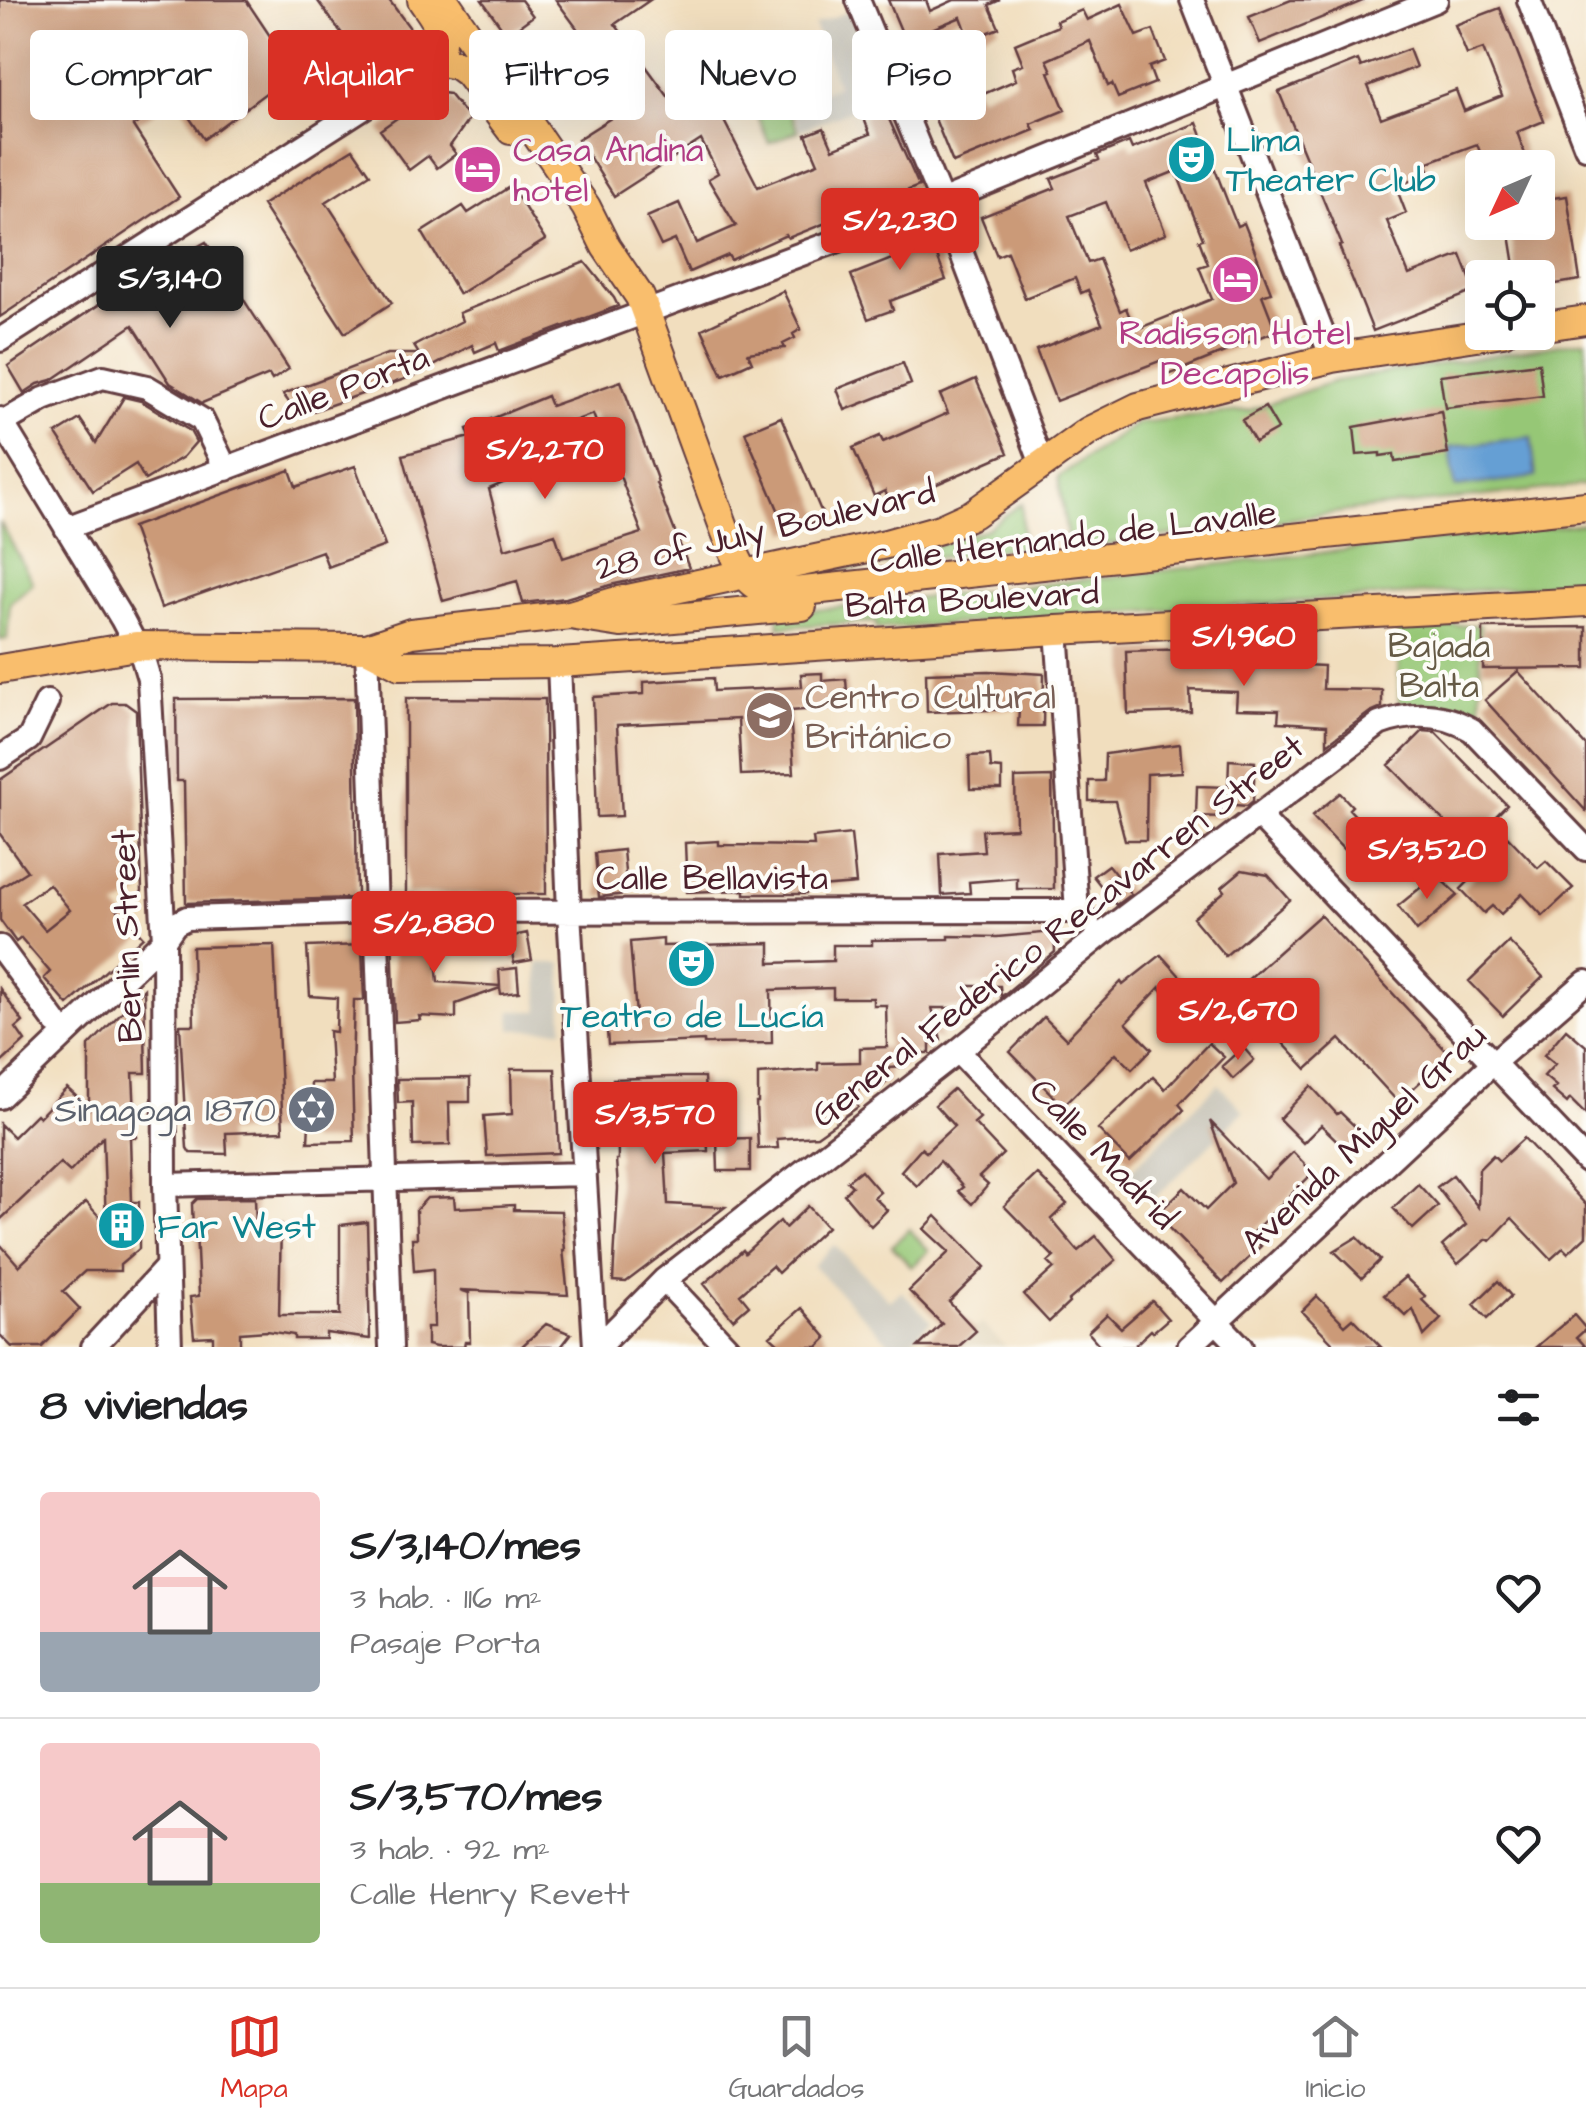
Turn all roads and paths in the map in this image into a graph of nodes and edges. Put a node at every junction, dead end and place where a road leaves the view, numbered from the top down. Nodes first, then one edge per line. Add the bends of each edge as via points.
1 (422, 0) edge
2 (444, 0) edge
3 (858, 0) edge
4 (1192, 0) edge
5 (1436, 0) edge
6 (1529, 0) edge
7 (441, 30) edge
8 (449, 64) edge
9 (1224, 85) junction
10 (344, 120) edge
11 (1586, 147) edge
12 (941, 202) junction
13 (606, 247) junction
14 (646, 313) junction
15 (1586, 320) edge
16 (1555, 325) edge
17 (1465, 338) edge
18 (0, 340) edge
19 (1332, 358) junction
20 (1, 421) edge
21 (1042, 464) junction
22 (226, 469) junction
23 (1586, 506) edge
24 (1586, 518) edge
25 (66, 528) junction
26 (886, 544) junction
27 (1020, 567) junction
28 (746, 575) junction
29 (1586, 602) edge
30 (570, 616) junction
31 (1057, 630) junction
32 (136, 646) junction
33 (367, 648) junction
34 (559, 663) junction
35 (0, 669) edge
36 (47, 702) dead end
37 (0, 758) edge
38 (1258, 816) junction
39 (1586, 849) edge
40 (1077, 911) junction
41 (377, 912) junction
42 (569, 912) junction
43 (1102, 934) junction
44 (164, 940) junction
45 (0, 947) edge
46 (1586, 982) edge
47 (56, 1023) dead end
48 (958, 1051) junction
49 (1494, 1064) junction
50 (0, 1097) edge
51 (1586, 1160) edge
52 (585, 1174) junction
53 (387, 1179) junction
54 (165, 1184) junction
55 (167, 1268) junction
56 (664, 1280) junction
57 (1217, 1321) junction
58 (93, 1347) edge
59 (170, 1347) edge
60 (392, 1347) edge
61 (597, 1347) edge
62 (727, 1347) edge
63 (1189, 1347) edge
64 (1241, 1347) edge

1 - 7 main road
2 - 13 main road via 586,207
3 - 12 street
4 - 9 street
5 - 9 street, Calle Porta
6 - 11 street
8 - 13 main road via 468,73 580,224
9 - 12 street, Calle Porta
9 - 19 street
10 - 18 street
12 - 14 street, Calle Porta
12 - 21 street
13 - 14 main road
14 - 22 street, Calle Porta
14 - 28 main road
15 - 16 main road
17 - 19 main road, 28 of July Boulevard
19 - 21 main road, 28 of July Boulevard via 1131,410
20 - 22 street via 103,377 147,387 202,420
20 - 25 street, Berlin Street
21 - 26 main road, 28 of July Boulevard via 966,517
22 - 25 street, Calle Porta
23 - 27 main road, Calle Hernando de Lavalle
24 - 30 main road, Calle Hernando de Lavalle via 731,614 621,623
25 - 32 street, Berlin Street
26 - 27 main road via 893,563 1003,556
26 - 28 main road, 28 of July Boulevard
27 - 28 main road, Calle Hernando de Lavalle via 786,592 767,592
28 - 30 main road, 28 of July Boulevard
29 - 31 main road, Balta Boulevard
30 - 33 main road, 28 of July Boulevard via 411,633
31 - 34 main road, Balta Boulevard
31 - 40 street
32 - 33 main road
32 - 35 main road
32 - 44 street, Berlin Street via 151,698
33 - 34 main road, Balta Boulevard via 400,664
33 - 41 street
34 - 42 street
36 - 37 street via 29,739
38 - 39 street, General Federico Recavarren Street via 1379,724 1399,716 1437,716 1472,730
38 - 43 street, General Federico Recavarren Street
38 - 49 street
40 - 42 street, Calle Bellavista
40 - 43 street
41 - 42 street, Calle Bellavista
41 - 44 street, Calle Bellavista via 187,918
41 - 53 street
42 - 52 street
43 - 48 street, General Federico Recavarren Street
44 - 50 street, Calle Bellavista
44 - 54 street, Berlin Street
45 - 47 street
46 - 49 street, Avenida Miguel Grau
48 - 56 street, General Federico Recavarren Street
48 - 57 street, Calle Madrid
49 - 51 street
49 - 57 street, Avenida Miguel Grau
52 - 53 street
52 - 61 street
53 - 54 street
53 - 60 street
54 - 55 street, Berlin Street
55 - 58 street
55 - 59 street, Berlin Street
56 - 61 street, General Federico Recavarren Street
56 - 62 street
57 - 63 street, Avenida Miguel Grau
57 - 64 street, Calle Madrid

